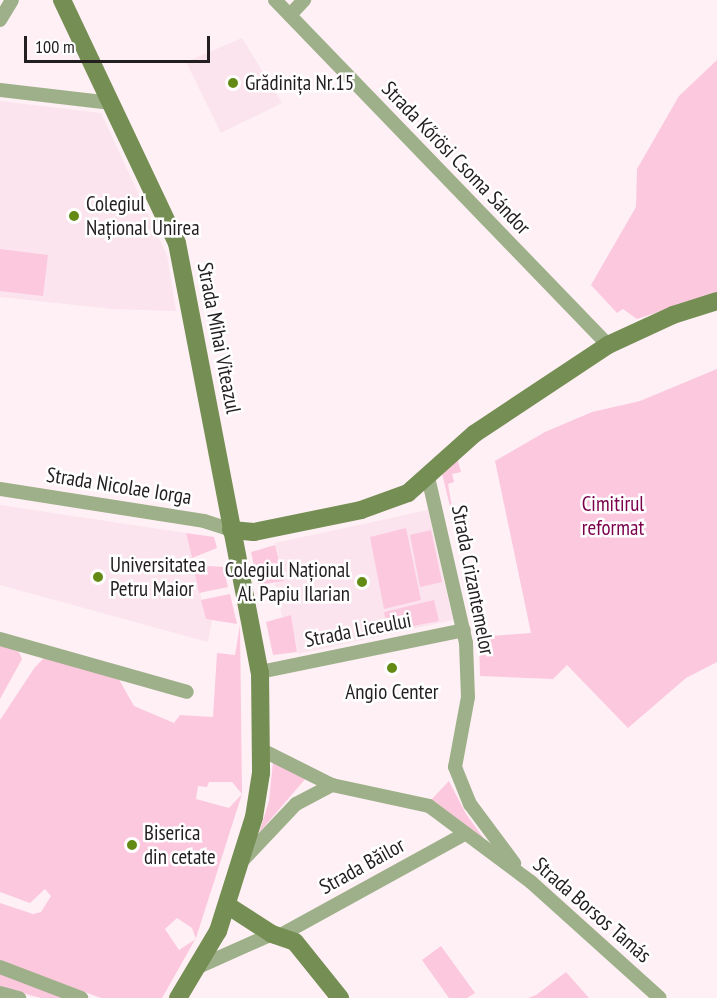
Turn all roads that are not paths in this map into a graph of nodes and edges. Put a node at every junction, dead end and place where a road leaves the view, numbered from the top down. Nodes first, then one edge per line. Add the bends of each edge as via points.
1 (62, 0) edge
2 (275, 0) edge
3 (304, 0) edge
4 (14, 1) edge
5 (290, 15) junction
6 (0, 20) edge
7 (0, 90) edge
8 (111, 103) junction
9 (717, 301) edge
10 (608, 345) junction
11 (428, 477) junction
12 (0, 489) edge
13 (231, 530) junction
14 (464, 630) junction
15 (0, 639) edge
16 (261, 672) junction
17 (187, 692) dead end
18 (262, 750) junction
19 (332, 785) junction
20 (466, 833) junction
21 (241, 863) junction
22 (531, 882) junction
23 (227, 904) junction
24 (276, 935) junction
25 (0, 967) edge
26 (198, 967) junction
27 (0, 993) edge
28 (19, 998) edge
29 (81, 998) edge
30 (178, 998) edge
31 (340, 998) edge
32 (660, 998) edge

1 - 8 main road, Strada Mihai Viteazul
2 - 5 street, Strada Kőrösi Csoma Sándor
3 - 5 street
4 - 6 street
5 - 10 street, Strada Kőrösi Csoma Sándor
7 - 8 street
8 - 13 main road, Strada Mihai Viteazul via 177,243 186,274
9 - 10 main road via 663,319
10 - 11 main road via 474,434
11 - 13 main road via 408,493 361,510 254,532
11 - 14 street, Strada Crizantemelor
12 - 13 street, Strada Nicolae Iorga via 204,521
13 - 16 main road, Strada Mihai Viteazul
14 - 16 street, Strada Liceului
14 - 22 street, Strada Crizantemelor via 468,697 456,755 458,780 488,832
15 - 17 street
16 - 18 main road, Strada Mihai Viteazul
18 - 19 street, Strada Borsos Tamás
18 - 21 main road, Strada Mihai Viteazul via 259,795
19 - 20 street, Strada Borsos Tamás via 422,803
19 - 21 street via 296,804
20 - 22 street, Strada Borsos Tamás
20 - 24 street, Strada Băilor
21 - 23 main road, Strada Mihai Viteazul
22 - 32 street, Strada Borsos Tamás
23 - 24 main road
23 - 26 main road, Strada Mihai Viteazul via 214,940
24 - 26 street, Strada Băilor
24 - 31 main road via 296,942
25 - 29 street
26 - 30 main road, Strada Mihai Viteazul
27 - 28 street

